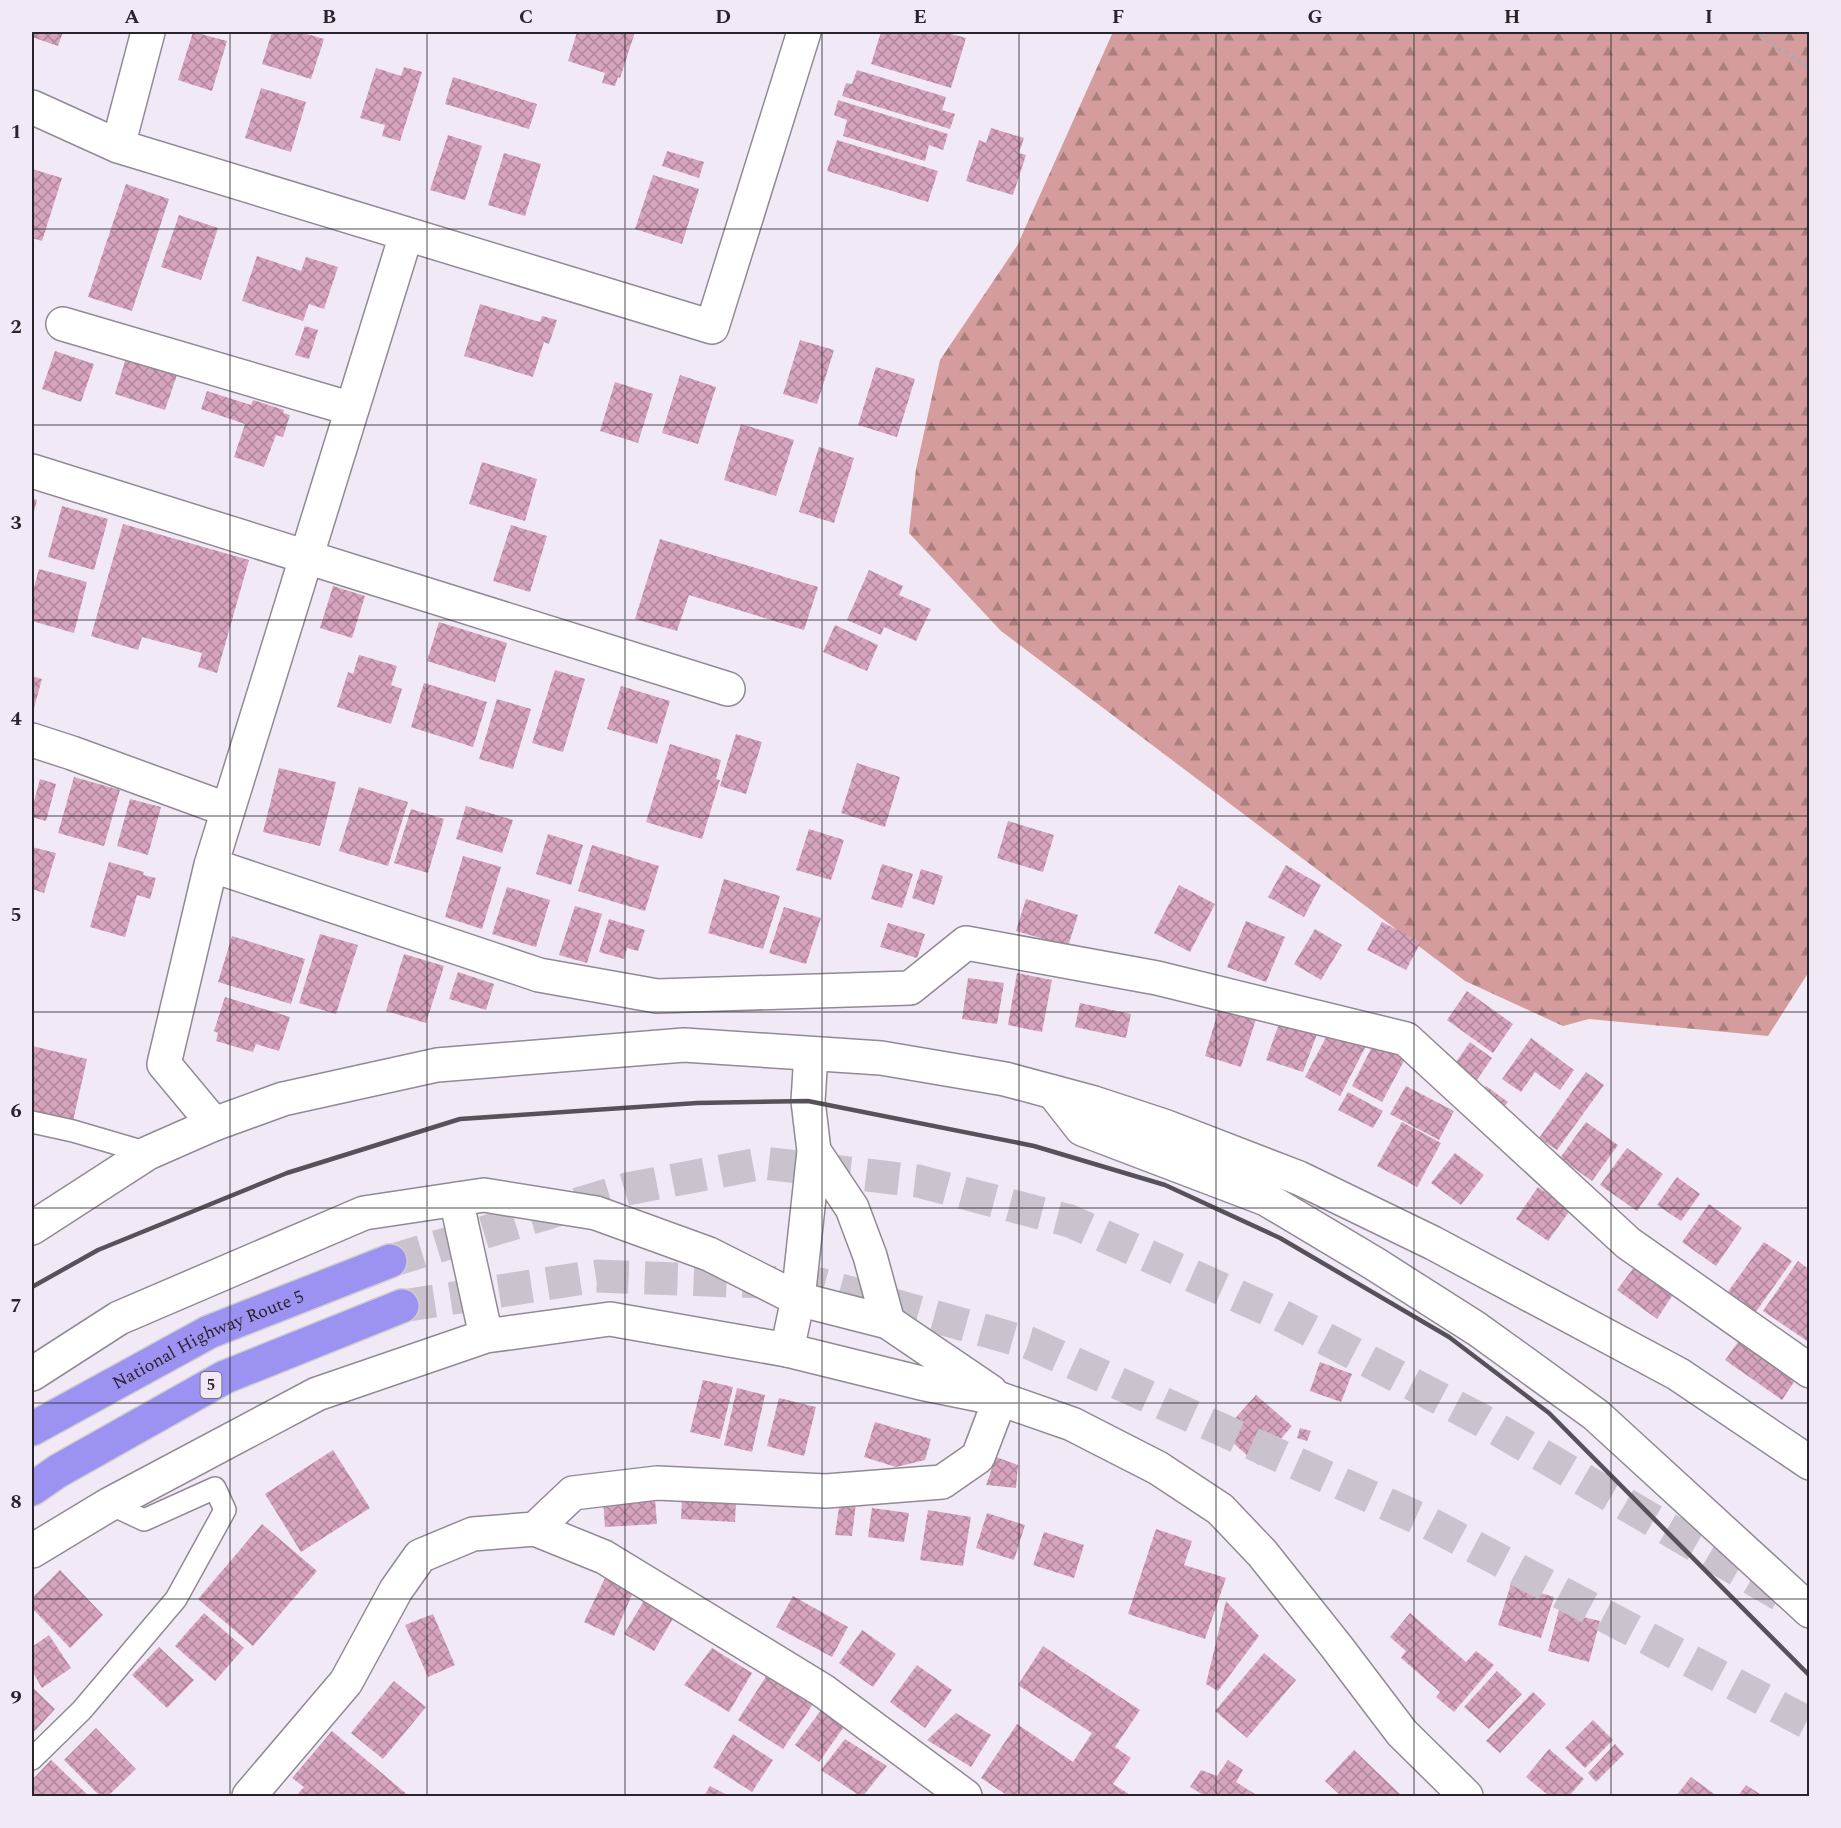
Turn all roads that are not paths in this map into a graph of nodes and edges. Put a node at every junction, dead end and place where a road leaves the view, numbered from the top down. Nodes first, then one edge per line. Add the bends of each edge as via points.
1 (148, 32) edge
2 (804, 32) edge
3 (32, 107) edge
4 (118, 146) junction
5 (406, 235) junction
6 (63, 324) dead end
7 (352, 409) junction
8 (32, 471) edge
9 (307, 556) junction
10 (728, 690) dead end
11 (32, 740) edge
12 (228, 810) junction
13 (211, 865) junction
14 (811, 1054) junction
15 (1053, 1092) junction
16 (32, 1122) edge
17 (213, 1124) junction
18 (814, 1151) junction
19 (148, 1153) junction
20 (456, 1199) junction
21 (32, 1228) edge
22 (390, 1261) tunnel mouth
23 (798, 1299) junction
24 (402, 1306) tunnel mouth
25 (888, 1322) junction
26 (486, 1336) junction
27 (787, 1350) junction
28 (1809, 1371) edge
29 (32, 1374) edge
30 (1000, 1399) junction
31 (32, 1429) edge
32 (1809, 1462) edge
33 (32, 1489) edge
34 (110, 1504) junction
35 (535, 1529) junction
36 (32, 1551) edge
37 (1809, 1611) edge
38 (32, 1759) edge
39 (249, 1797) edge
40 (965, 1797) edge
41 (1466, 1797) edge

1 - 4 street
2 - 5 street via 712,327
3 - 4 street
4 - 5 street
5 - 7 street
6 - 7 street
7 - 9 street
8 - 9 street
9 - 10 street
9 - 12 street
11 - 12 street
12 - 13 street
13 - 17 street via 164,1064
13 - 28 street via 539,975 657,996 910,988 966,943 1157,978 1406,1039 1628,1243
14 - 15 street via 880,1058 1005,1079
14 - 17 street via 684,1045 437,1065 283,1099
14 - 18 street via 808,1101
15 - 32 street via 1164,1126 1299,1178 1423,1238 1678,1374
15 - 37 street via 1082,1129 1266,1199 1477,1329 1596,1414
16 - 19 lane
17 - 19 street
18 - 23 street
18 - 25 street via 852,1208
19 - 21 street
20 - 23 street via 484,1195 596,1214 709,1254
20 - 26 street
20 - 29 street via 364,1213 119,1318
22 - 31 highway, National Highway Route 5 via 208,1332
23 - 25 street
23 - 27 street
24 - 33 highway, 5 via 225,1377
25 - 30 street
26 - 27 street via 610,1319
26 - 34 street via 317,1394
27 - 30 street
30 - 35 street via 978,1457 942,1482 826,1491 647,1484 573,1493
30 - 41 street via 1072,1424 1158,1468 1220,1509 1262,1553 1402,1734
34 - 36 street
34 - 38 lane via 144,1520 215,1488 225,1510 176,1599 82,1710
35 - 39 street via 473,1534 420,1556 396,1590 346,1682
35 - 40 street via 604,1557 822,1690

